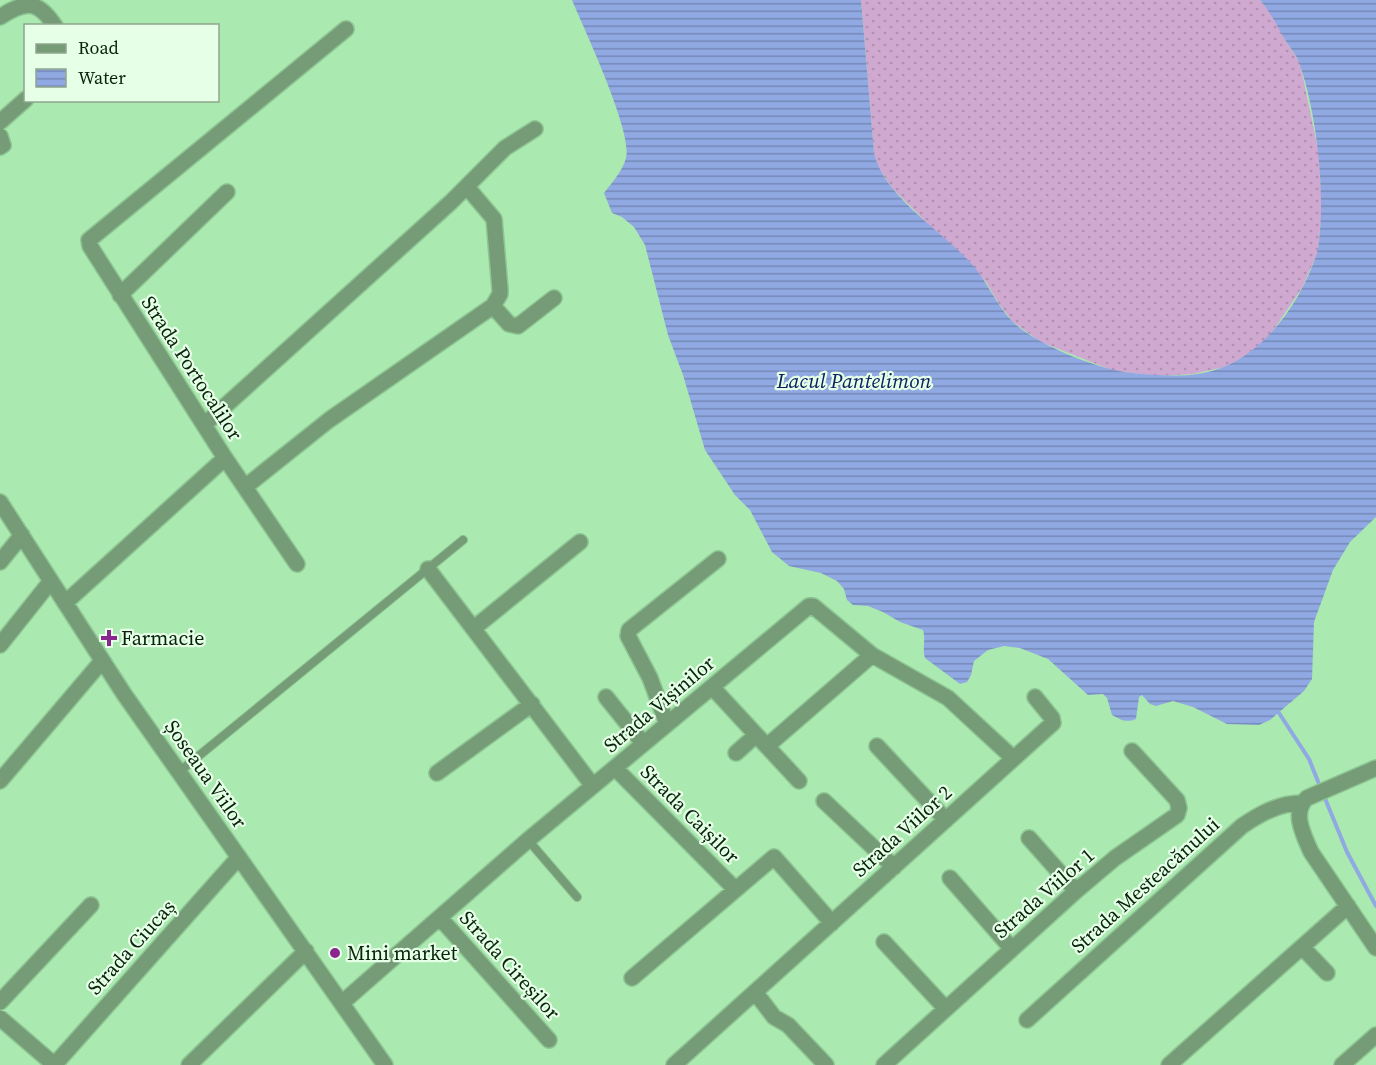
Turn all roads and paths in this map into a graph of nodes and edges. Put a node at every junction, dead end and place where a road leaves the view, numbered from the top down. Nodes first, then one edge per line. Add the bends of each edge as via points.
1 (0, 17) edge
2 (54, 24) edge
3 (346, 29) dead end
4 (24, 101) edge
5 (0, 122) edge
6 (535, 129) dead end
7 (467, 187) junction
8 (227, 192) dead end
9 (120, 294) junction
10 (554, 298) dead end
11 (493, 306) junction
12 (204, 425) junction
13 (225, 458) junction
14 (245, 488) junction
15 (0, 502) edge
16 (22, 535) junction
17 (463, 540) dead end
18 (580, 542) dead end
19 (718, 558) dead end
20 (0, 562) edge
21 (297, 564) dead end
22 (428, 569) junction
23 (51, 581) junction
24 (65, 603) junction
25 (474, 628) junction
26 (0, 645) edge
27 (872, 656) junction
28 (102, 661) junction
29 (712, 687) junction
30 (1035, 697) dead end
31 (606, 698) dead end
32 (532, 704) junction
33 (667, 724) junction
34 (756, 735) junction
35 (643, 743) junction
36 (767, 746) junction
37 (877, 746) dead end
38 (1132, 751) dead end
39 (736, 753) dead end
40 (1013, 758) junction
41 (615, 768) junction
42 (1376, 768) edge
43 (179, 772) junction
44 (437, 773) dead end
45 (800, 781) dead end
46 (0, 782) edge
47 (593, 786) junction
48 (1304, 800) junction
49 (824, 801) dead end
50 (946, 820) junction
51 (1029, 838) dead end
52 (528, 840) junction
53 (239, 857) junction
54 (894, 867) junction
55 (950, 878) dead end
56 (735, 889) junction
57 (1076, 891) junction
58 (577, 897) dead end
59 (91, 905) dead end
60 (1348, 906) junction
61 (440, 918) junction
62 (832, 923) junction
63 (884, 942) dead end
64 (1302, 947) junction
65 (1376, 948) edge
66 (1012, 949) junction
67 (306, 951) junction
68 (1327, 973) dead end
69 (632, 978) dead end
70 (755, 992) junction
71 (0, 1002) edge
72 (343, 1002) junction
73 (946, 1009) junction
74 (1027, 1020) dead end
75 (2, 1024) edge
76 (1376, 1035) edge
77 (549, 1040) dead end
78 (54, 1064) edge
79 (1173, 1064) edge
80 (189, 1065) edge
81 (385, 1065) edge
82 (674, 1065) edge
83 (826, 1065) edge
84 (884, 1065) edge
85 (1342, 1065) edge

1 - 2 street via 22,0 33,0 50,14
3 - 9 street, Strada Portocalilor via 89,240
4 - 5 street
6 - 7 street via 505,148
7 - 11 street via 496,226 500,290
7 - 12 street
8 - 9 street
9 - 12 street, Strada Portocalilor
10 - 11 street via 518,326 509,324
11 - 14 street via 329,420
12 - 13 street, Strada Portocalilor
13 - 14 street
13 - 24 street, Strada Portocalilor
14 - 21 street
15 - 16 street, Șoseaua Viilor
16 - 20 street
16 - 23 street, Șoseaua Viilor
17 - 22 lane
18 - 25 street
19 - 33 street via 629,630 628,636 650,678
22 - 25 street
22 - 43 lane
23 - 24 street, Șoseaua Viilor
23 - 26 street
24 - 28 street, Șoseaua Viilor
25 - 32 street
27 - 29 street, Strada Vișinilor via 809,606
27 - 36 street
27 - 40 street, Strada Vișinilor via 948,698
28 - 43 street, Șoseaua Viilor
28 - 46 street
29 - 33 street, Strada Vișinilor
29 - 34 street
30 - 40 street, Strada Viilor 2 via 1053,723
31 - 35 street
32 - 44 street
32 - 47 street
33 - 35 street, Strada Vișinilor
34 - 36 street
34 - 39 street
35 - 41 street, Strada Vișinilor
36 - 45 street
37 - 50 street
38 - 57 street, Strada Viilor 1 via 1174,796 1179,804 1178,813
40 - 50 street, Strada Viilor 2
41 - 47 street, Strada Vișinilor
41 - 56 street, Strada Caișilor
42 - 48 street, Strada Mesteacănului
43 - 53 street, Șoseaua Viilor
47 - 52 street, Strada Vișinilor
48 - 60 street via 1299,816 1304,837
48 - 74 street, Strada Mesteacănului via 1270,810 1242,826
49 - 54 street
50 - 54 street, Strada Viilor 2
51 - 57 street
52 - 58 lane
52 - 61 street, Strada Vișinilor
53 - 67 street, Șoseaua Viilor
53 - 78 street, Strada Ciucaș
54 - 62 street, Strada Viilor 2
55 - 66 street
56 - 62 street, Strada Caișilor via 774,857
56 - 69 street, Strada Caișilor
57 - 66 street, Strada Viilor 1
59 - 71 street
60 - 64 street
60 - 65 street
61 - 72 street, Strada Vișinilor
61 - 77 street, Strada Cireșilor
62 - 70 street, Strada Viilor 2
63 - 73 street
64 - 68 street
64 - 79 street
66 - 73 street, Strada Viilor 1
67 - 72 street, Șoseaua Viilor
67 - 80 street
70 - 82 street, Strada Viilor 2
70 - 83 street via 774,1017 788,1025
72 - 81 street, Șoseaua Viilor
73 - 84 street, Strada Viilor 1
75 - 78 street
76 - 85 street

